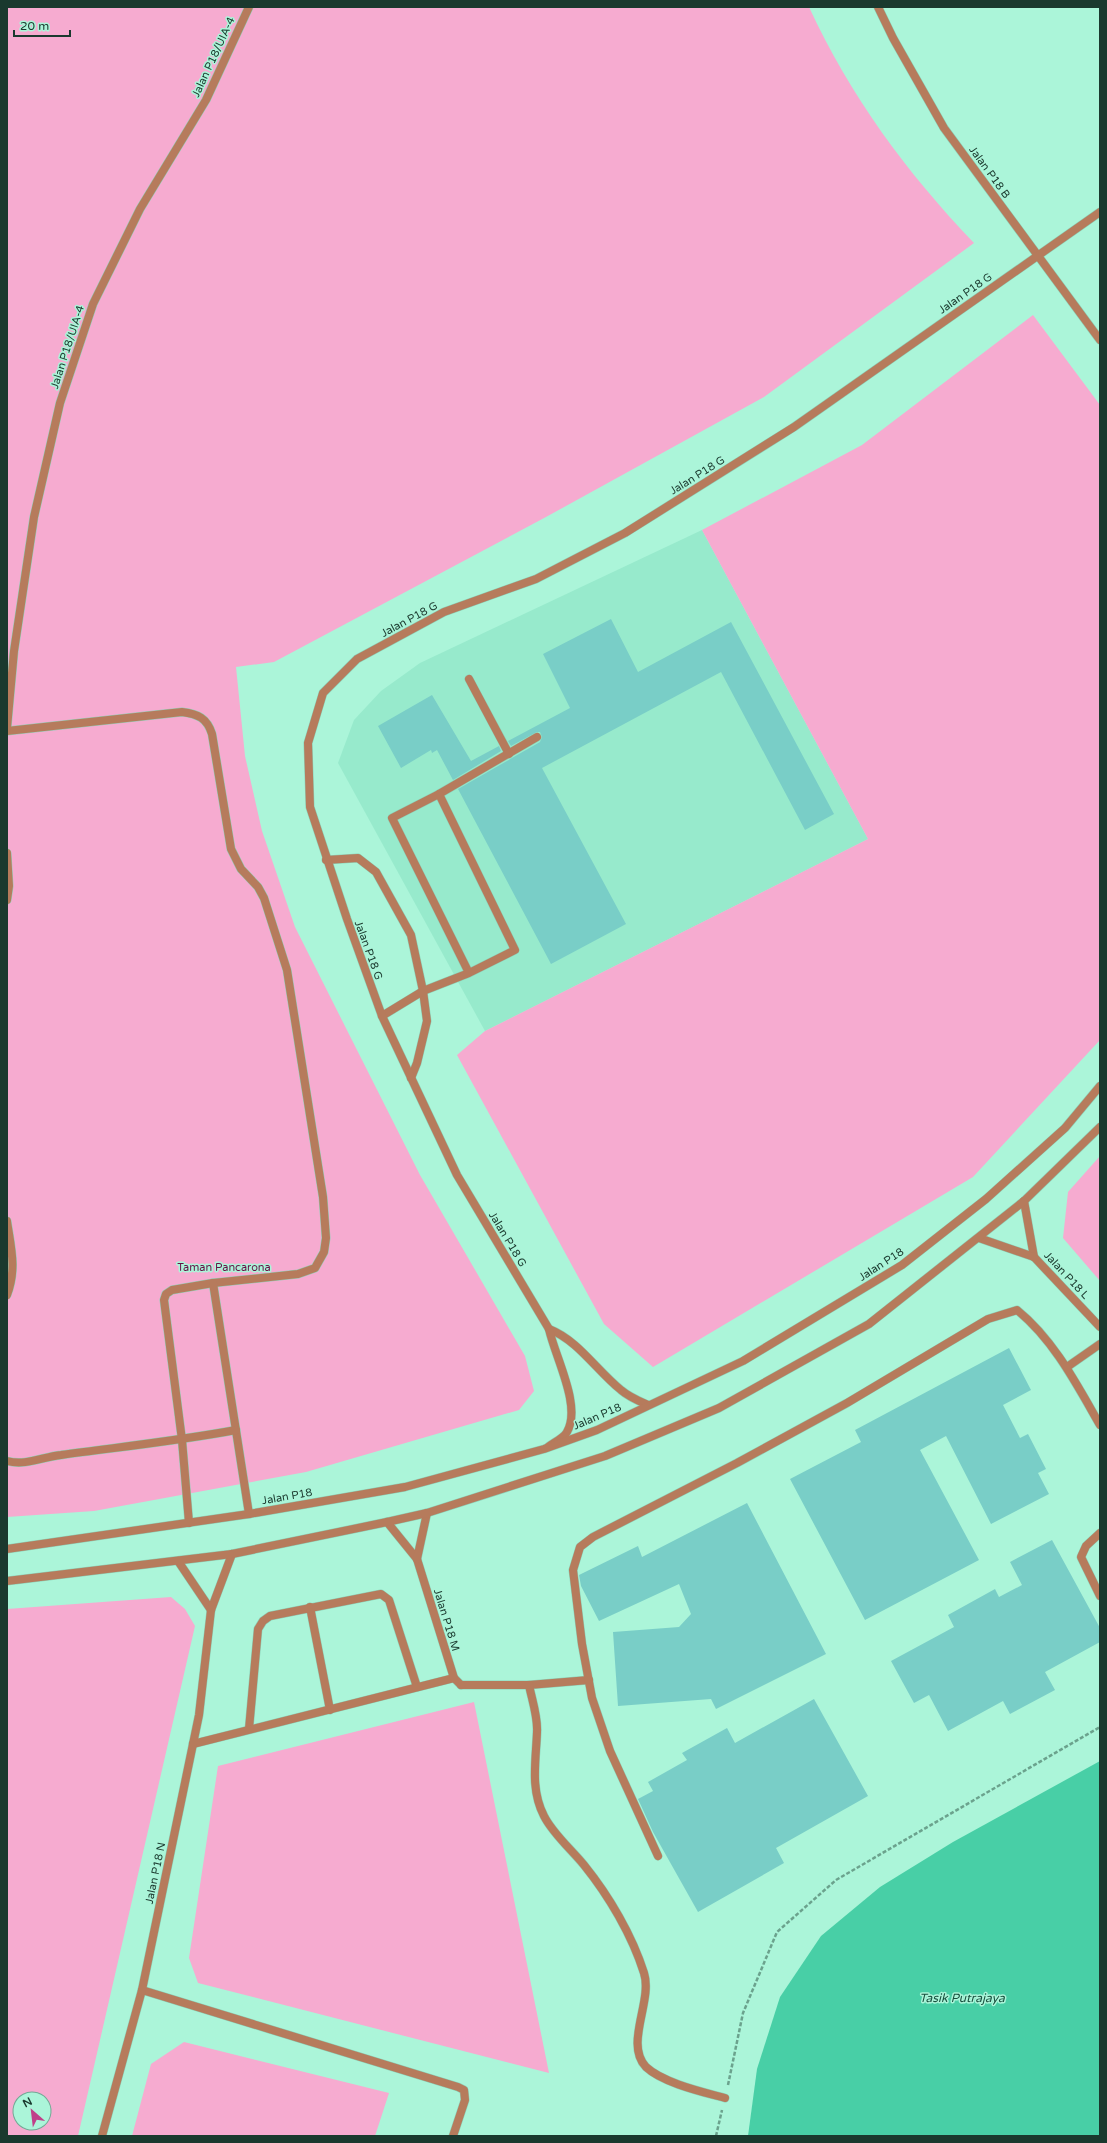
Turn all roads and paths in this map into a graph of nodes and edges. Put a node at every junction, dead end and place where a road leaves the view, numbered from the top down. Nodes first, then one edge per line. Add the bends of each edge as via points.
1 (249, 7) edge
2 (878, 7) edge
3 (1100, 212) edge
4 (1037, 255) junction
5 (1100, 340) edge
6 (470, 679) dead end
7 (7, 728) edge
8 (7, 731) edge
9 (537, 737) dead end
10 (509, 754) junction
11 (439, 794) junction
12 (7, 853) edge
13 (326, 860) junction
14 (7, 900) edge
15 (469, 973) junction
16 (423, 991) junction
17 (382, 1016) junction
18 (411, 1078) junction
19 (1100, 1086) edge
20 (1100, 1127) edge
21 (1024, 1201) junction
22 (7, 1221) edge
23 (979, 1238) junction
24 (1034, 1256) junction
25 (213, 1283) junction
26 (7, 1295) edge
27 (1100, 1327) edge
28 (549, 1329) junction
29 (1100, 1344) edge
30 (1066, 1367) junction
31 (648, 1405) junction
32 (1100, 1425) edge
33 (236, 1430) junction
34 (182, 1440) junction
35 (544, 1449) junction
36 (7, 1461) edge
37 (427, 1513) junction
38 (249, 1514) junction
39 (388, 1522) junction
40 (189, 1523) junction
41 (1100, 1533) edge
42 (7, 1549) edge
43 (232, 1554) junction
44 (417, 1559) junction
45 (178, 1561) junction
46 (7, 1581) edge
47 (1100, 1596) edge
48 (310, 1607) junction
49 (211, 1610) junction
50 (454, 1678) junction
51 (589, 1680) junction
52 (529, 1685) junction
53 (417, 1686) junction
54 (330, 1710) junction
55 (1100, 1727) edge
56 (249, 1729) junction
57 (194, 1744) junction
58 (658, 1856) dead end
59 (142, 1990) junction
60 (725, 2098) junction
61 (102, 2136) edge
62 (453, 2136) edge
63 (716, 2136) edge

1 - 7 street, Jalan P18/UIA-4 via 206,100 140,209 93,304 60,403 34,517 14,651
2 - 4 street, Jalan P18 B via 944,128
3 - 4 street, Jalan P18 G
4 - 5 street, Jalan P18 B
4 - 13 street, Jalan P18 G via 794,427 625,533 536,579 444,612 357,660 323,693 308,743 310,806
6 - 10 street
8 - 25 street via 182,712 203,717 209,724 231,849 241,869 258,887 264,898 287,970 317,1152 326,1238 320,1261 308,1272
9 - 10 street
10 - 11 street
11 - 15 street via 515,950
11 - 15 street via 392,818
12 - 14 street
13 - 16 street via 358,858 376,872 411,935
13 - 17 street, Jalan P18 G
15 - 16 street
16 - 17 street
16 - 18 street via 427,1021
17 - 18 street, Jalan P18 G
18 - 28 street, Jalan P18 G via 457,1175
19 - 31 street, Jalan P18 via 1065,1128 986,1199 902,1265 743,1361
20 - 21 street
21 - 23 street
21 - 24 street, Jalan P18 L
22 - 26 street via 13,1263 12,1280
23 - 24 street, Jalan P18 L
23 - 37 street via 869,1324 719,1408 605,1456
24 - 27 street, Jalan P18 L
25 - 33 street
25 - 34 street via 172,1290 166,1294 164,1300
28 - 31 street via 571,1341 622,1391
28 - 35 street, Jalan P18 G via 552,1345 570,1394 573,1414 567,1433
29 - 30 street
30 - 32 street
30 - 51 street via 1017,1310 988,1319 847,1403 593,1537 580,1547 572,1570
31 - 35 street, Jalan P18 via 597,1430
33 - 34 street
33 - 38 street
34 - 36 street via 51,1456 26,1463
34 - 40 street
35 - 38 street, Jalan P18 via 404,1487
37 - 39 street
37 - 44 street, Jalan P18 M
38 - 40 street, Jalan P18
39 - 43 street
39 - 44 street, Jalan P18 M
40 - 42 street, Jalan P18
41 - 47 street via 1086,1546 1081,1557
43 - 45 street
43 - 49 street, Jalan P18 N
44 - 50 street, Jalan P18 M
45 - 46 street
45 - 49 street
48 - 53 street via 381,1594 385,1596 389,1600
48 - 54 street
48 - 56 street via 270,1616 258,1629
49 - 57 street, Jalan P18 N
50 - 52 street, Jalan P18 M via 461,1685
50 - 53 street
51 - 52 street
51 - 58 street via 592,1698 610,1751
52 - 60 street via 537,1731 534,1763 536,1792 544,1816 605,1893 645,1974 646,1999 638,2053 646,2067 660,2076
53 - 54 street
54 - 56 street
55 - 60 path via 836,1880 777,1932 744,2014
56 - 57 street
57 - 59 street, Jalan P18 N
59 - 61 street, Jalan P18 N
59 - 62 street via 464,2090 465,2100
60 - 63 path

